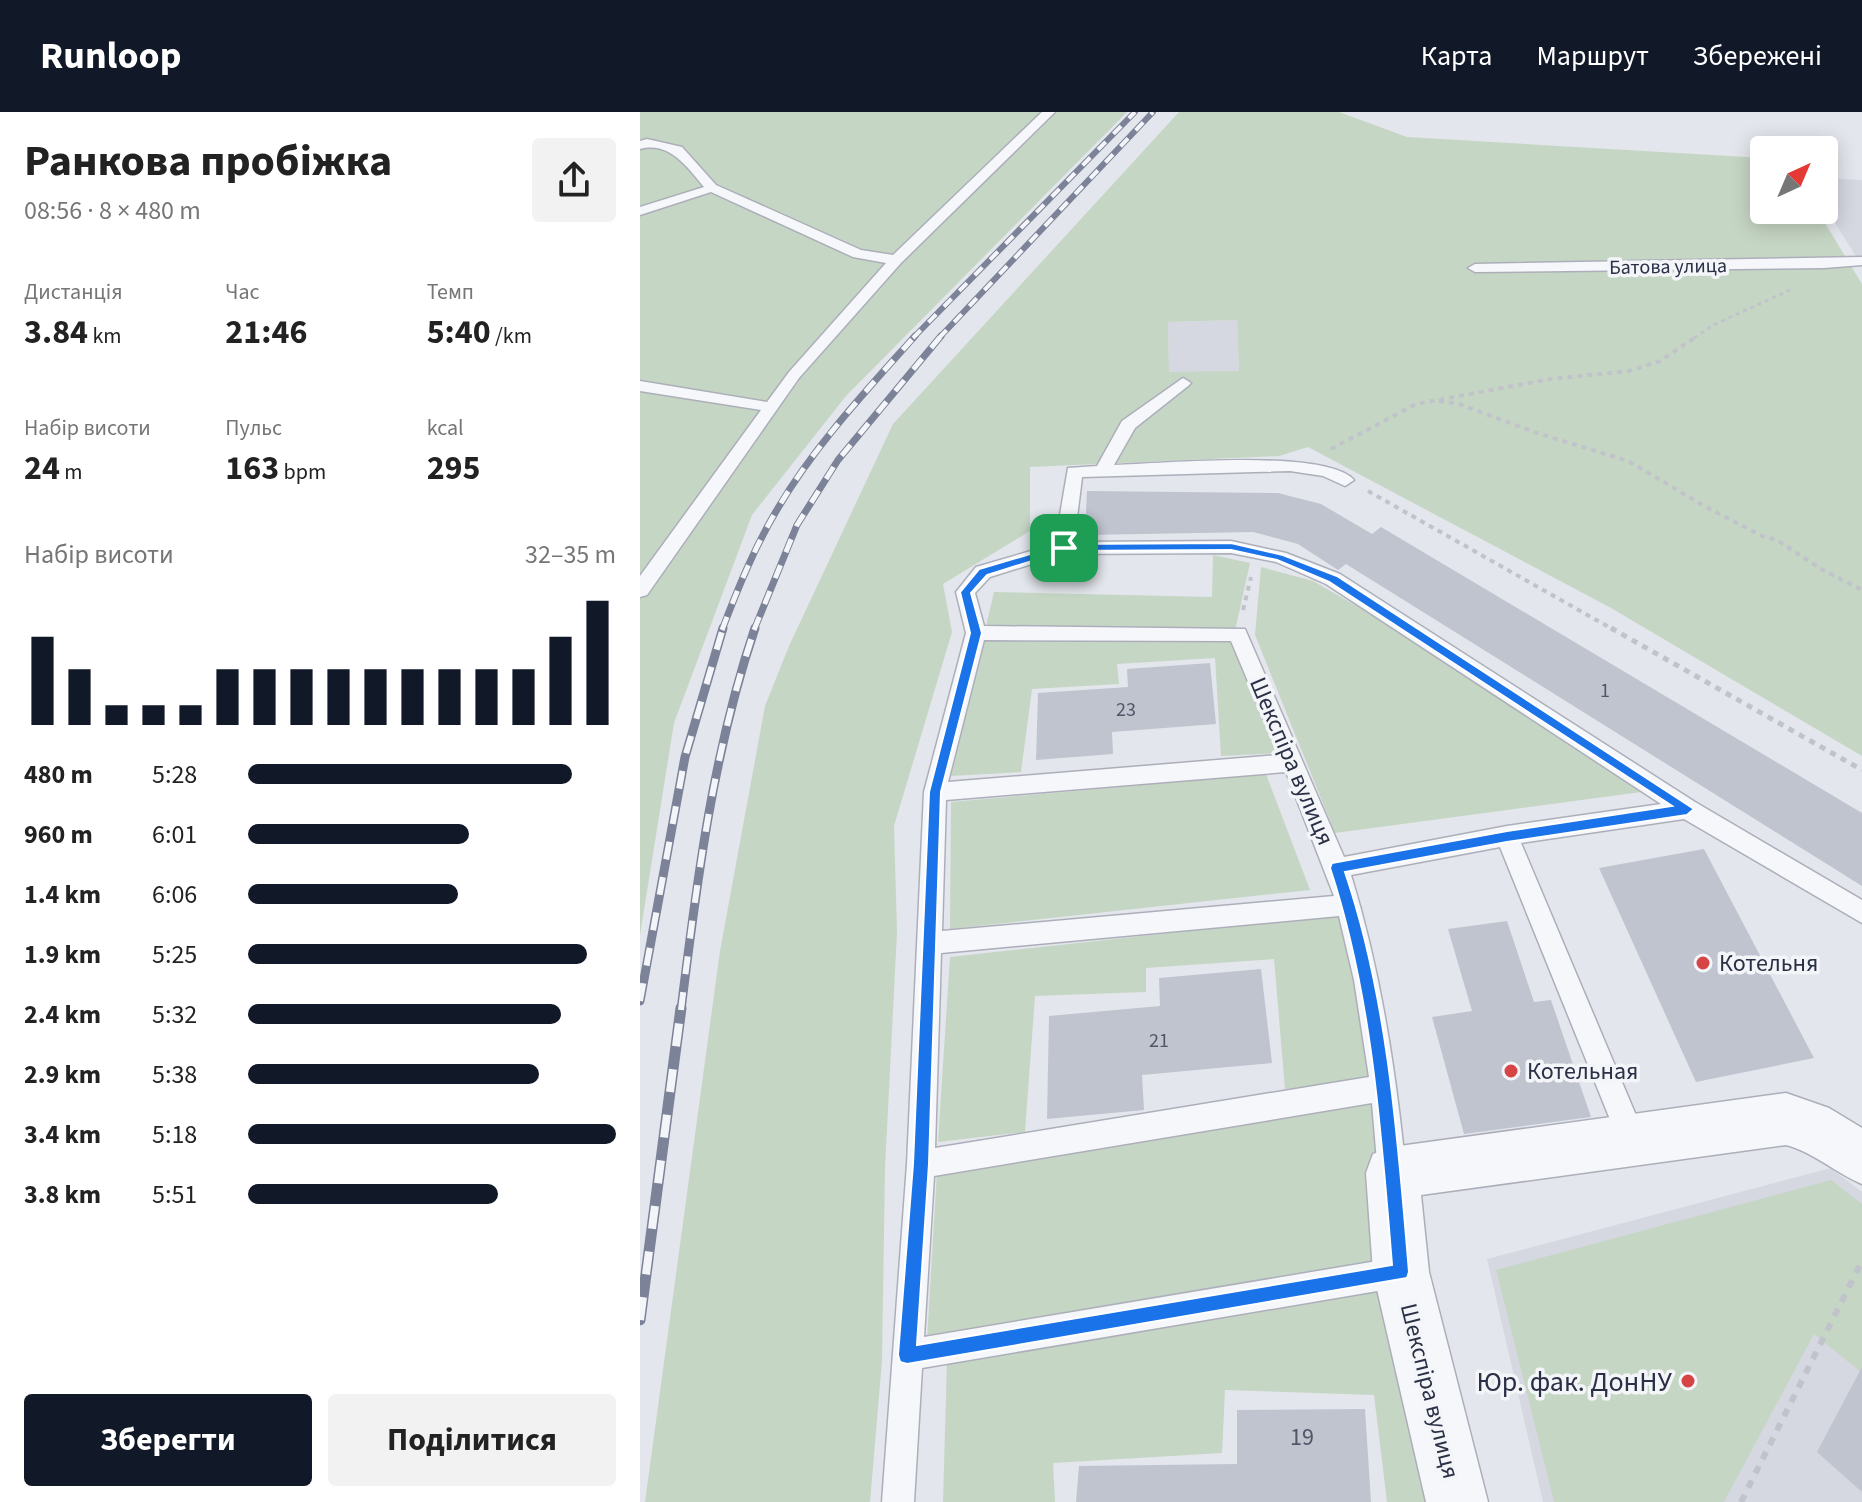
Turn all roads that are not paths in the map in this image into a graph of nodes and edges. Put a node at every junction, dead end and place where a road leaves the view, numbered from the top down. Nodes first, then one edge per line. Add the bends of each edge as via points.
1 (1049, 112) edge
2 (640, 145) edge
3 (712, 188) junction
4 (640, 211) edge
5 (896, 260) junction
6 (1862, 261) edge
7 (1475, 268) dead end
8 (1183, 383) dead end
9 (640, 386) edge
10 (770, 407) junction
11 (1103, 471) junction
12 (1345, 480) road end
13 (1064, 548) junction
14 (640, 590) edge
15 (976, 633) junction
16 (1292, 763) junction
17 (935, 792) junction
18 (1687, 809) junction
19 (1507, 836) junction
20 (1337, 868) junction
21 (1349, 905) junction
22 (1862, 912) edge
23 (931, 943) junction
24 (1385, 1088) junction
25 (1632, 1139) junction
26 (1862, 1158) edge
27 (921, 1164) junction
28 (1392, 1173) junction
29 (1401, 1272) junction
30 (907, 1355) junction
31 (898, 1502) edge
32 (1457, 1502) edge

1 - 5 lane
2 - 3 lane via 678,150
3 - 4 lane
3 - 5 lane via 858,254
5 - 10 lane
6 - 7 lane, Батова улица
8 - 11 lane via 1128,425
9 - 10 lane
10 - 14 lane
11 - 12 lane via 1308,467
11 - 13 lane via 1074,472
13 - 15 lane via 983,572 965,592
13 - 18 lane via 1231,547 1280,557 1333,579
15 - 16 lane, Шекспіра вулиця via 1238,634
15 - 17 lane
16 - 17 lane
16 - 20 lane, Шекспіра вулиця
17 - 23 lane
18 - 19 lane
18 - 22 lane
19 - 20 lane
19 - 25 lane
20 - 21 lane, Шекспіра вулиця
21 - 23 lane
21 - 24 lane, Шекспіра вулиця
23 - 27 lane
24 - 27 lane
24 - 28 lane, Шекспіра вулиця
25 - 26 street via 1786,1119 1811,1126
25 - 28 street
27 - 30 lane
28 - 29 street, Шекспіра вулиця
29 - 30 lane
29 - 32 street, Шекспіра вулиця
30 - 31 lane

